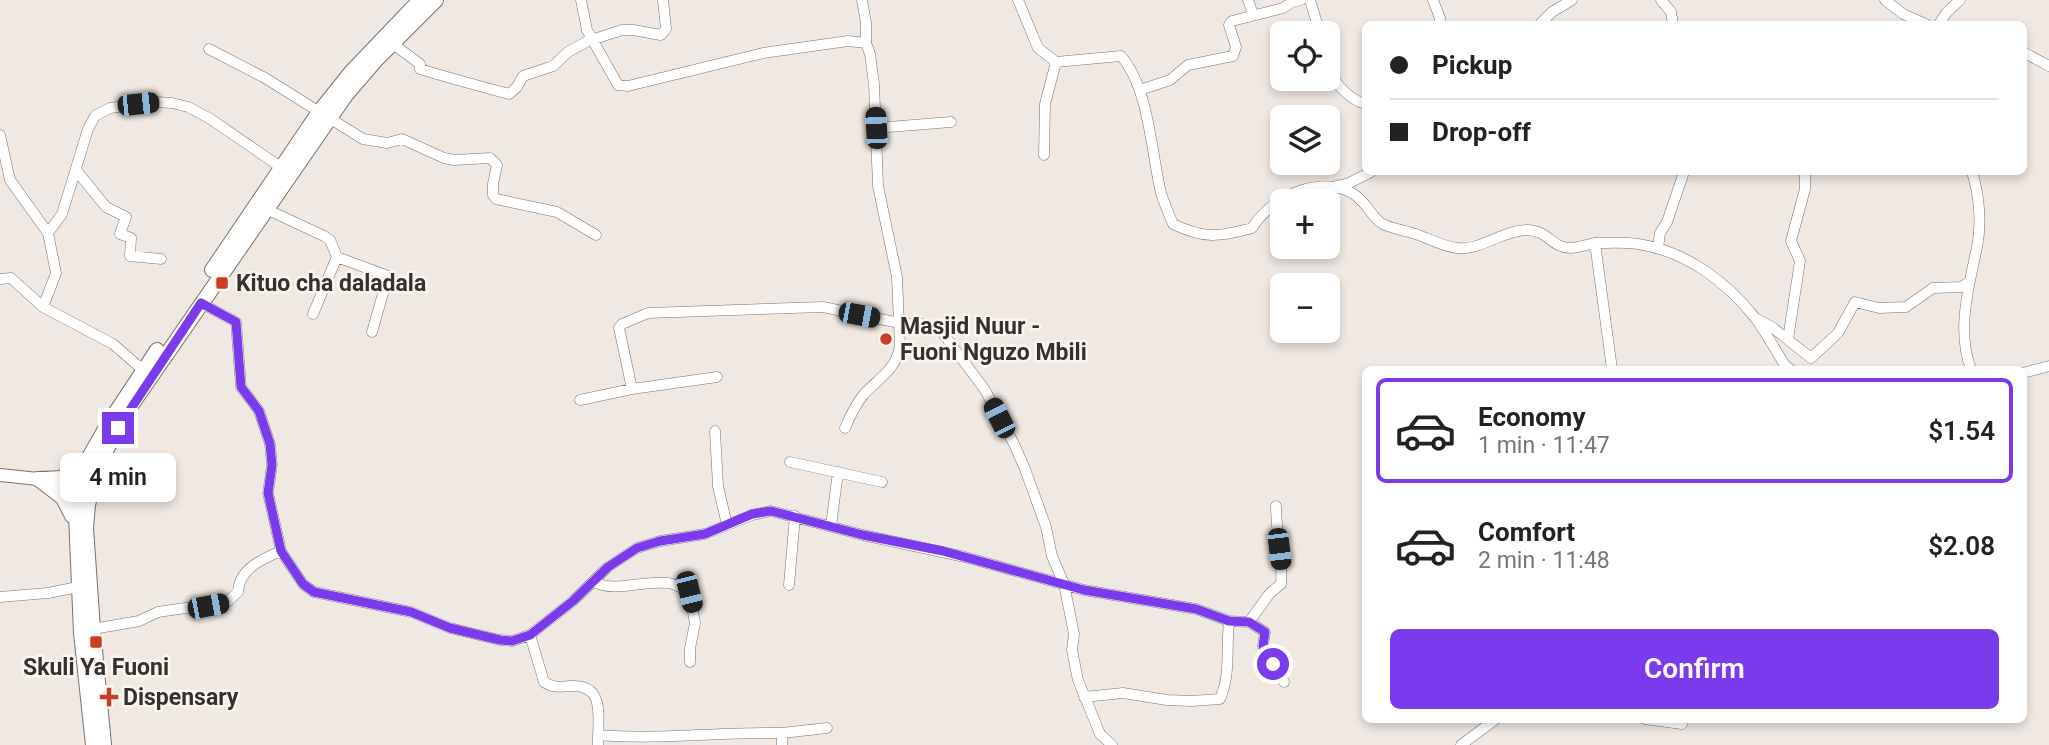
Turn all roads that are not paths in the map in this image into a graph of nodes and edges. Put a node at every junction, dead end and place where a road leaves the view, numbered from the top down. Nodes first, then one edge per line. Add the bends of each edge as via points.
1 (420, 0) edge
2 (436, 0) edge
3 (581, 0) edge
4 (663, 0) edge
5 (862, 0) edge
6 (1018, 0) edge
7 (1248, 0) edge
8 (1301, 0) edge
9 (1310, 0) edge
10 (1433, 0) edge
11 (1572, 0) edge
12 (1661, 0) edge
13 (1885, 0) edge
14 (1960, 0) edge
15 (1253, 14) junction
16 (1316, 21) edge
17 (1440, 21) edge
18 (1543, 21) edge
19 (1672, 21) edge
20 (1919, 21) edge
21 (1941, 21) edge
22 (593, 39) junction
23 (866, 43) junction
24 (393, 44) junction
25 (209, 49) dead end
26 (2027, 54) edge
27 (1056, 62) junction
28 (2049, 66) edge
29 (1340, 86) edge
30 (1140, 90) junction
31 (1362, 103) edge
32 (324, 115) junction
33 (951, 122) dead end
34 (876, 128) junction
35 (0, 135) edge
36 (1044, 155) dead end
37 (282, 168) junction
38 (76, 170) junction
39 (1365, 175) edge
40 (1683, 175) edge
41 (1805, 175) edge
42 (1973, 175) edge
43 (1335, 186) junction
44 (266, 209) junction
45 (48, 233) junction
46 (596, 235) dead end
47 (1595, 243) junction
48 (1658, 248) junction
49 (337, 257) junction
50 (161, 259) dead end
51 (0, 279) edge
52 (1969, 282) junction
53 (201, 303) junction
54 (43, 307) junction
55 (313, 314) dead end
56 (1756, 319) junction
57 (898, 323) junction
58 (372, 332) dead end
59 (1788, 339) junction
60 (1612, 366) edge
61 (1786, 366) edge
62 (1969, 366) edge
63 (2049, 366) edge
64 (144, 370) junction
65 (2027, 372) edge
66 (717, 377) dead end
67 (632, 389) junction
68 (580, 400) dead end
69 (845, 428) dead end
70 (715, 431) dead end
71 (790, 462) dead end
72 (83, 466) junction
73 (838, 472) junction
74 (0, 475) edge
75 (38, 479) junction
76 (882, 482) dead end
77 (82, 493) junction
78 (1276, 506) dead end
79 (795, 516) junction
80 (727, 525) junction
81 (831, 526) junction
82 (75, 528) junction
83 (281, 551) junction
84 (594, 582) junction
85 (1064, 584) junction
86 (789, 585) dead end
87 (78, 587) junction
88 (0, 597) edge
89 (1229, 621) junction
90 (1249, 622) junction
91 (93, 629) junction
92 (530, 635) junction
93 (690, 662) dead end
94 (1284, 682) dead end
95 (1084, 696) junction
96 (1491, 723) edge
97 (827, 728) dead end
98 (782, 733) junction
99 (598, 740) edge
100 (93, 745) edge
101 (104, 745) edge
102 (782, 745) edge
103 (1112, 745) edge
104 (1461, 745) edge

1 - 32 main road via 351,72
2 - 24 main road
3 - 22 street
4 - 22 street via 666,29 661,34 622,30
5 - 23 street
6 - 27 street via 1038,48
7 - 15 street
8 - 15 street
9 - 16 street
10 - 17 street
11 - 18 street
12 - 19 street
13 - 20 street
14 - 21 street
15 - 30 street via 1229,25 1236,47 1233,57 1188,65 1170,80
22 - 23 street via 618,85 628,86 763,53 848,41
22 - 24 street via 553,66 523,76 509,94 420,69 420,64
23 - 34 street via 872,62
24 - 32 main road
25 - 32 street
26 - 28 street
27 - 30 street via 1121,56
27 - 36 street via 1045,104
29 - 31 street
30 - 43 street via 1172,224 1218,237 1252,228 1277,201
32 - 37 main road
32 - 44 main road
32 - 46 street via 363,139 379,143 402,139 444,158 490,158 497,165 492,184 496,199 557,212
33 - 34 street
34 - 57 street via 878,186 897,277
35 - 45 street via 10,180
37 - 38 street via 209,118 188,107 156,102 110,108 95,116
37 - 64 main road
38 - 45 street via 62,214
38 - 50 street via 106,206 126,217 120,234 131,238 130,256
39 - 43 street
40 - 48 street
41 - 59 street via 1791,241 1800,261
42 - 52 street via 1978,187 1978,235
43 - 47 street via 1361,199 1378,221 1390,228 1458,248 1473,248 1525,230 1542,232 1568,248
44 - 49 street via 330,240
44 - 53 main road
45 - 54 street via 56,273
47 - 48 street
47 - 60 street
48 - 56 street via 1697,264
49 - 55 street
49 - 58 street via 388,276
51 - 54 street via 11,278
52 - 59 street via 1961,287 1933,288 1906,307 1879,308 1855,302 1838,333 1811,358
52 - 62 street via 1964,338
53 - 77 main road via 126,413
53 - 83 street via 236,322 241,387 259,411 270,444 268,493
54 - 64 street via 113,344
56 - 59 street
56 - 61 street
57 - 67 street via 823,307 648,313 619,328
57 - 69 street via 898,356 884,378 863,395
57 - 85 street via 922,324 942,332 985,390 1025,469
63 - 65 street
64 - 72 main road
66 - 67 street
67 - 68 street
70 - 80 street via 718,486
71 - 73 street
72 - 75 main road via 74,475
72 - 77 main road
73 - 76 street
73 - 81 street
74 - 75 street
75 - 77 street
75 - 82 main road via 63,498
77 - 82 main road
77 - 91 main road
78 - 90 street via 1281,584
79 - 80 street via 771,511
79 - 81 street
79 - 86 street
80 - 84 street via 637,548
81 - 85 street
82 - 87 main road
83 - 91 street via 249,569 238,582 238,592 227,602 158,612 139,621
83 - 92 street via 303,584 314,592 411,612 436,624 500,640
84 - 92 street
84 - 93 street via 606,587 671,583 689,592 695,623
85 - 89 street via 1196,609
85 - 95 street via 1074,634 1072,650
87 - 88 street
87 - 100 main road
89 - 90 street
89 - 95 street via 1228,663 1220,699 1167,700 1123,693
90 - 94 street via 1265,632 1263,646
91 - 101 main road
92 - 99 street via 544,682 550,686 585,685 592,690 599,713
95 - 103 street via 1100,734
96 - 104 street
97 - 98 street
98 - 99 street
98 - 102 street

